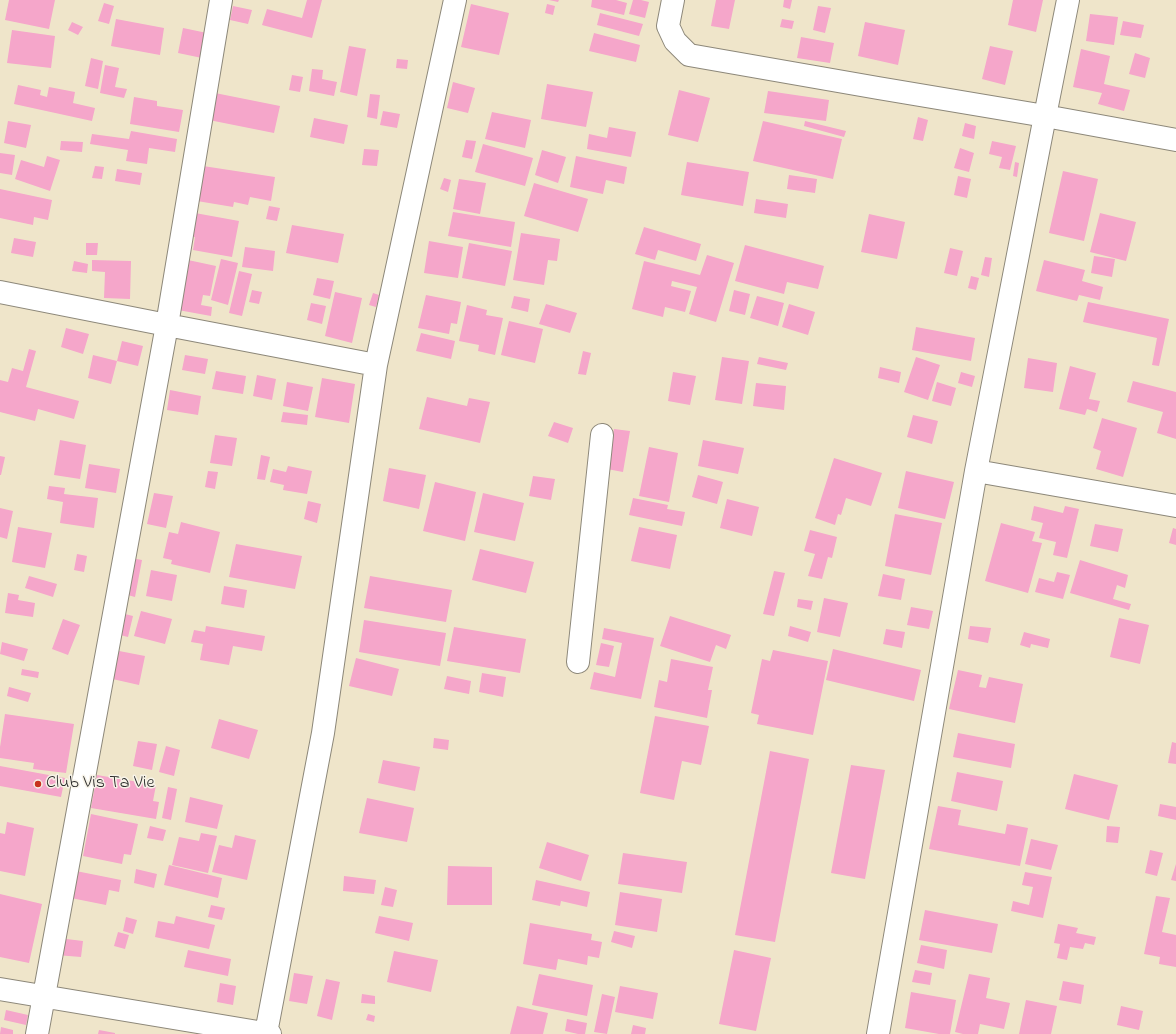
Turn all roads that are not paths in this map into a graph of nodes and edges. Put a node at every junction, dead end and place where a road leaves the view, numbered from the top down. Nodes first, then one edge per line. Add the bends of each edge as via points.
1 (221, 0) edge
2 (455, 0) edge
3 (673, 0) edge
4 (1068, 0) edge
5 (1045, 116) junction
6 (1176, 140) edge
7 (0, 292) edge
8 (167, 325) junction
9 (376, 365) junction
10 (602, 435) dead end
11 (976, 471) junction
12 (1176, 506) edge
13 (578, 662) dead end
14 (0, 989) edge
15 (44, 996) junction
16 (262, 1033) edge
17 (37, 1034) edge
18 (878, 1034) edge

1 - 8 street
2 - 9 street
3 - 5 street via 668,26 675,42 690,55
4 - 5 street
5 - 6 street
5 - 11 street
7 - 8 street
8 - 9 street
8 - 15 street
9 - 16 street via 323,733
10 - 13 street
11 - 12 street
11 - 18 street
14 - 15 street
15 - 16 street
15 - 17 street

